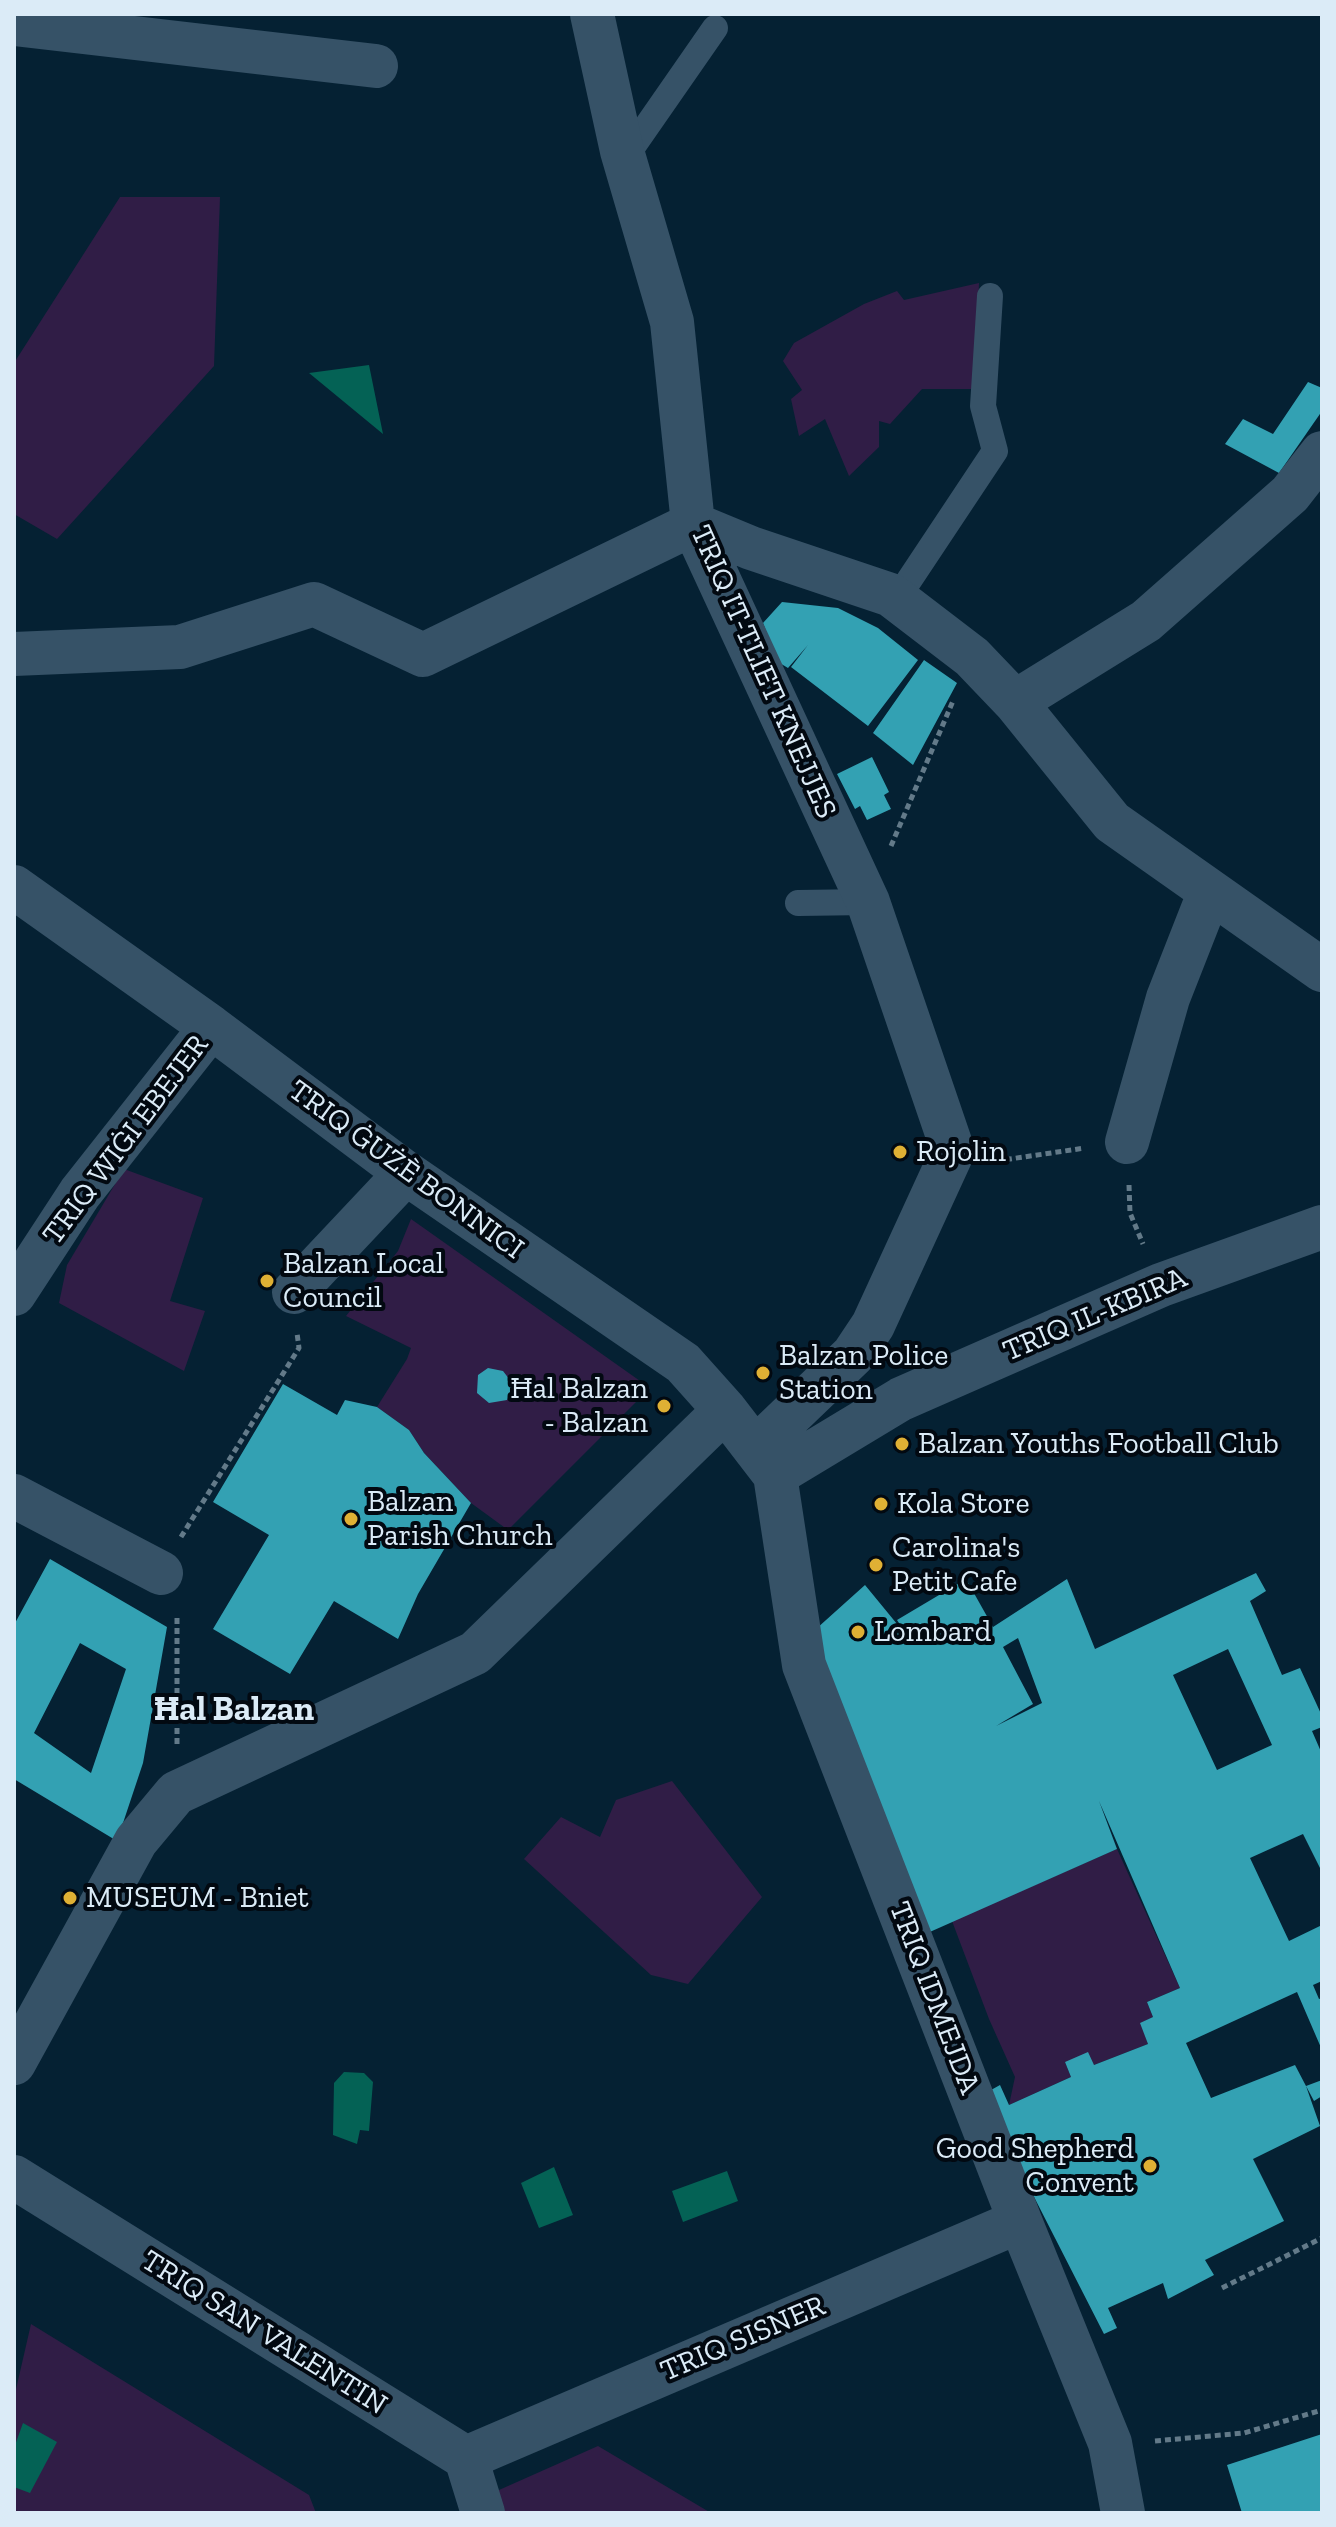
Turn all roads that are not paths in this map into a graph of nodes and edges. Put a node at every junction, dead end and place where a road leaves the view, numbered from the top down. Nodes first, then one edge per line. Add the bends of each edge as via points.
1 (592, 14) edge
2 (14, 24) edge
3 (715, 28) dead end
4 (236, 33) edge
5 (376, 66) dead end
6 (624, 159) junction
7 (990, 296) dead end
8 (1322, 453) edge
9 (693, 524) junction
10 (896, 600) junction
11 (14, 654) edge
12 (1015, 702) junction
13 (14, 887) edge
14 (1210, 891) junction
15 (868, 902) junction
16 (798, 903) dead end
17 (1322, 970) edge
18 (211, 1027) junction
19 (1127, 1142) road end
20 (406, 1173) junction
21 (1322, 1227) edge
22 (294, 1292) road end
23 (14, 1294) edge
24 (853, 1355) junction
25 (725, 1410) junction
26 (874, 1415) junction
27 (765, 1462) junction
28 (14, 1496) edge
29 (161, 1573) road end
30 (14, 2063) edge
31 (14, 2177) edge
32 (1020, 2221) junction
33 (466, 2458) junction
34 (483, 2513) edge
35 (1123, 2513) edge

1 - 6 street, TRIQ IT-TLIET KNEJJES
2 - 4 street
3 - 6 lane
4 - 5 street
6 - 9 street, TRIQ IT-TLIET KNEJJES via 672,322
7 - 10 lane via 983,406 995,451
8 - 12 street via 1290,494 1146,621
9 - 10 street
9 - 11 street via 423,655 314,604 180,647
9 - 15 street, TRIQ IT-TLIET KNEJJES
10 - 12 street via 972,657
12 - 14 street via 1112,822
13 - 18 street, TRIQ ĠUŻÈ BONNICI
14 - 17 street
14 - 19 street via 1168,998
15 - 16 lane
15 - 24 street, TRIQ IT-TLIET KNEJJES via 953,1151 873,1325
18 - 20 street, TRIQ ĠUŻÈ BONNICI
18 - 23 street, TRIQ WIĠI EBEJER via 80,1193
20 - 22 street
20 - 25 street, TRIQ ĠUŻÈ BONNICI via 683,1363
21 - 26 street, TRIQ IL-KBIRA via 1161,1285
24 - 26 street
24 - 27 street
25 - 27 street, TRIQ ĠUŻÈ BONNICI
25 - 30 street via 475,1653 176,1793 136,1841
26 - 27 street, TRIQ IL-KBIRA
27 - 32 street, TRIQ IDMEJDA via 804,1665
28 - 29 street
31 - 33 street, TRIQ SAN VALENTIN
32 - 33 street, TRIQ SISNER
32 - 35 street, TRIQ IDMEJDA via 1110,2443
33 - 34 street

